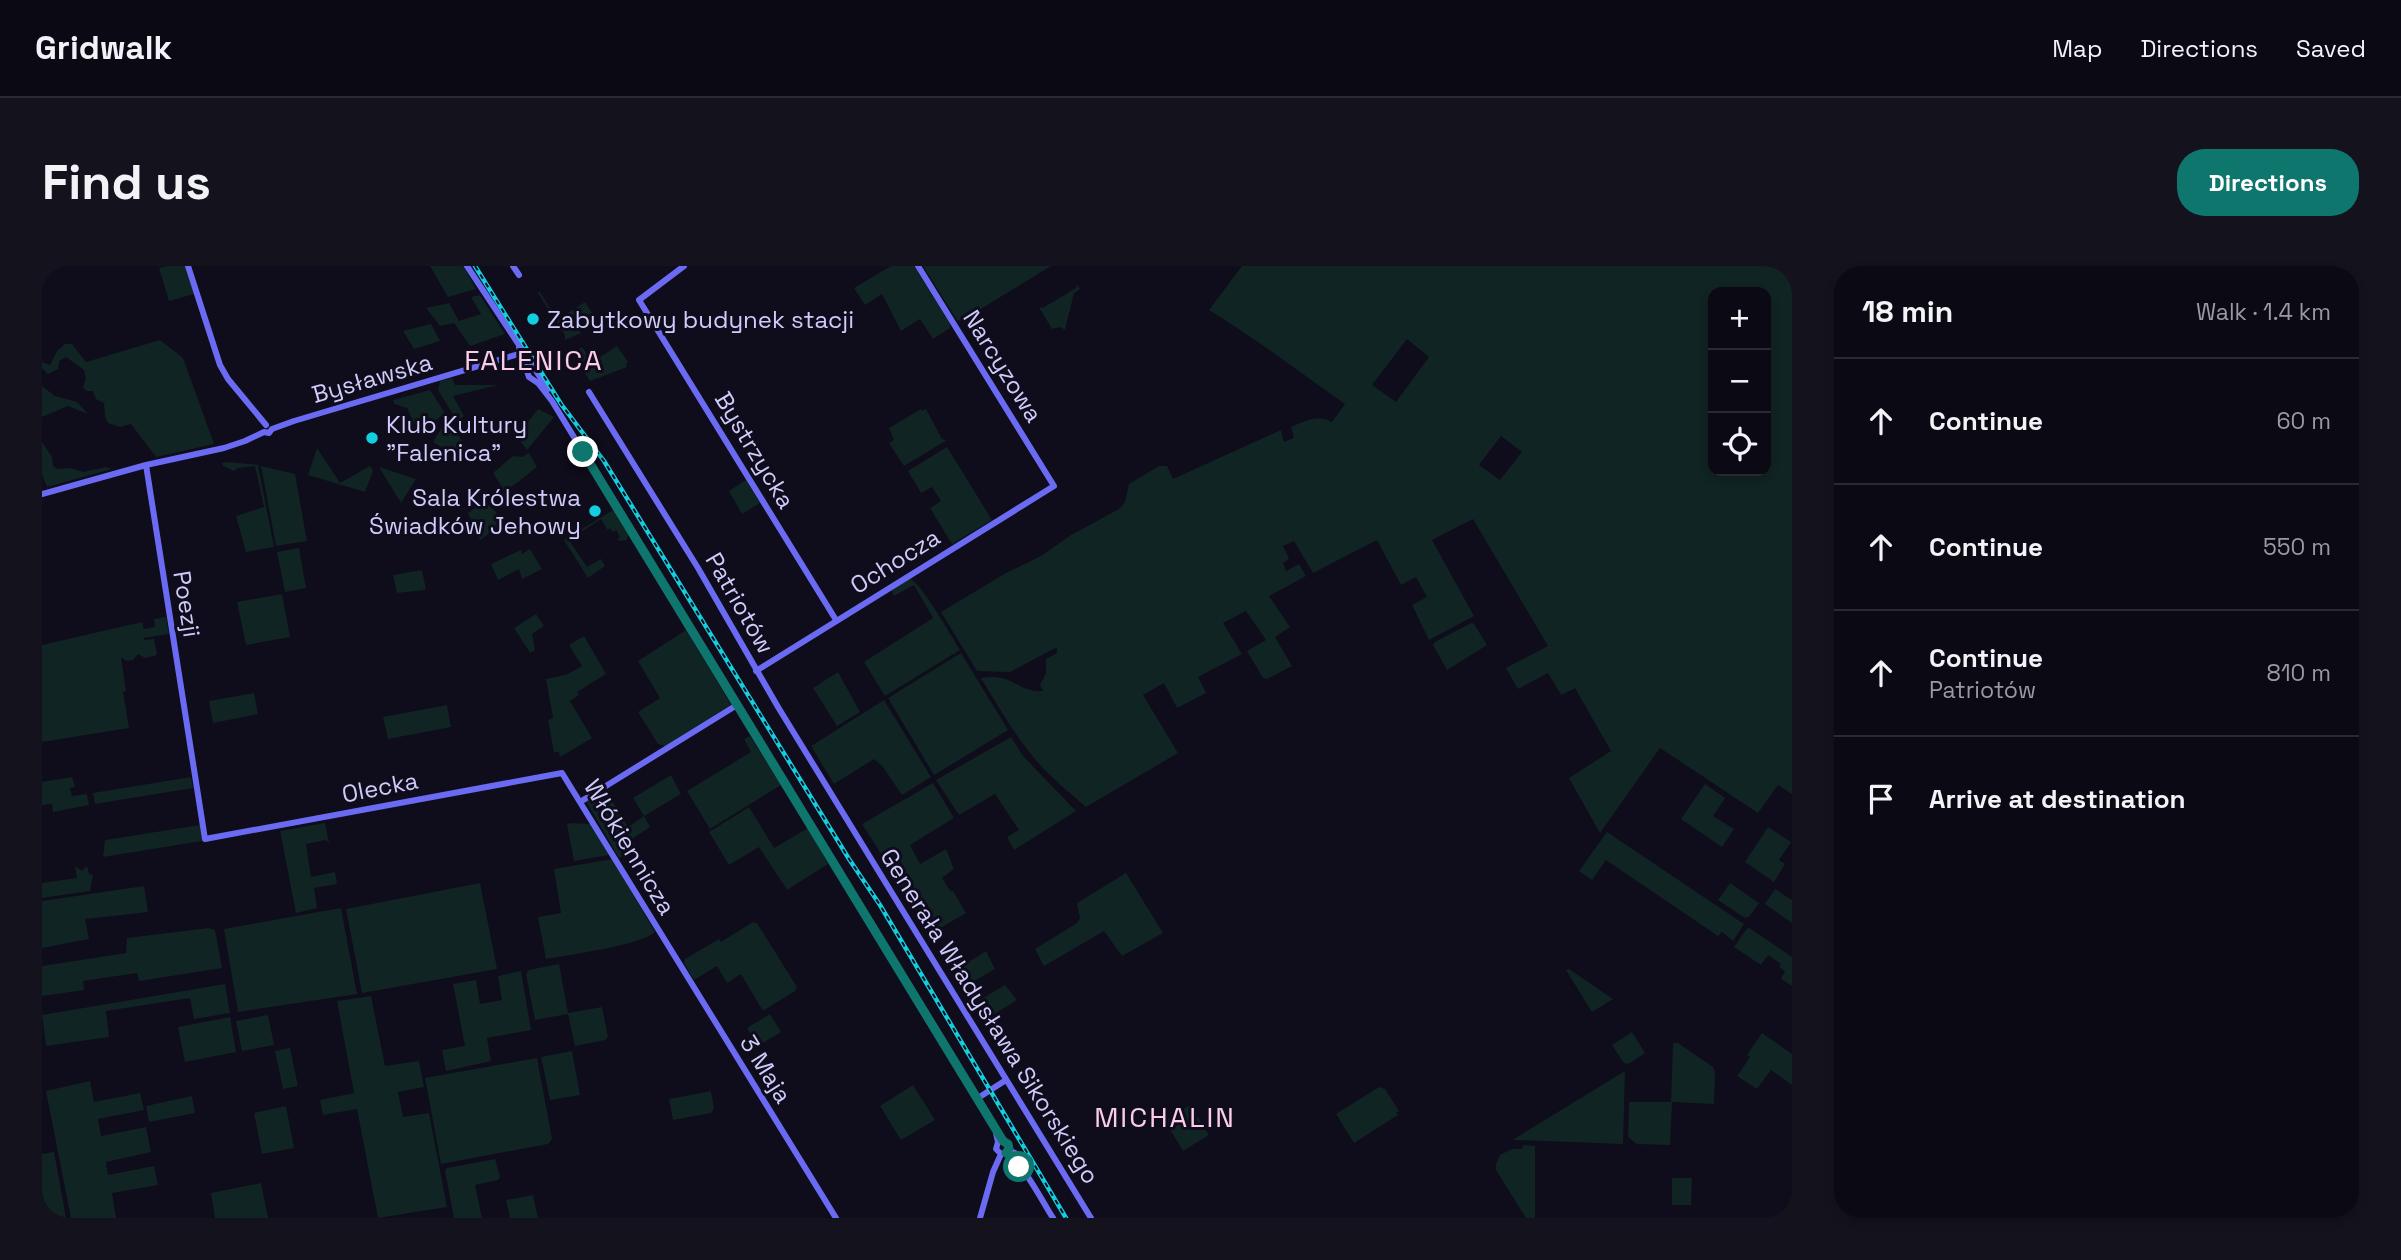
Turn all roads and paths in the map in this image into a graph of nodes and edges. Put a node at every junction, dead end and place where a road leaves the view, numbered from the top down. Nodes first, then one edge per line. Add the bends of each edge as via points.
1 (188, 266) edge
2 (467, 266) edge
3 (513, 266) edge
4 (684, 266) edge
5 (918, 266) edge
6 (519, 275) dead end
7 (521, 351) junction
8 (589, 392) dead end
9 (267, 429) junction
10 (145, 465) junction
11 (1054, 486) joint
12 (42, 494) edge
13 (836, 620) junction
14 (756, 671) junction
15 (737, 705) junction
16 (562, 773) joint
17 (580, 802) junction
18 (856, 835) joint
19 (205, 839) joint
20 (664, 941) joint
21 (1006, 1080) junction
22 (978, 1098) junction
23 (1001, 1142) junction
24 (1003, 1153) junction
25 (835, 1218) edge
26 (980, 1218) edge
27 (1053, 1218) edge
28 (1091, 1218) edge

1 - 9 street via 220,365
2 - 7 street
3 - 6 street
4 - 13 street, Bystrzycka via 639,300
5 - 11 street, Narcyzowa
7 - 9 street, Bysławska
7 - 15 street
8 - 14 street, Patriotów
9 - 10 street, Bysławska via 224,448
10 - 12 street, Bysławska
10 - 19 street, Poezji
11 - 13 street, Ochocza
13 - 14 street, Ochocza
14 - 18 street, Patriotów
15 - 17 street
15 - 22 street
16 - 17 street, Włókiennicza
16 - 19 street, Olecka
17 - 20 street, Włókiennicza
18 - 21 street, Generała Władysława Sikorskiego
20 - 25 street, 3 Maja
21 - 22 street
21 - 28 street, Generała Władysława Sikorskiego
22 - 23 street
23 - 24 street via 1008,1144
23 - 24 street via 995,1147
24 - 26 street
24 - 27 street via 1015,1153

